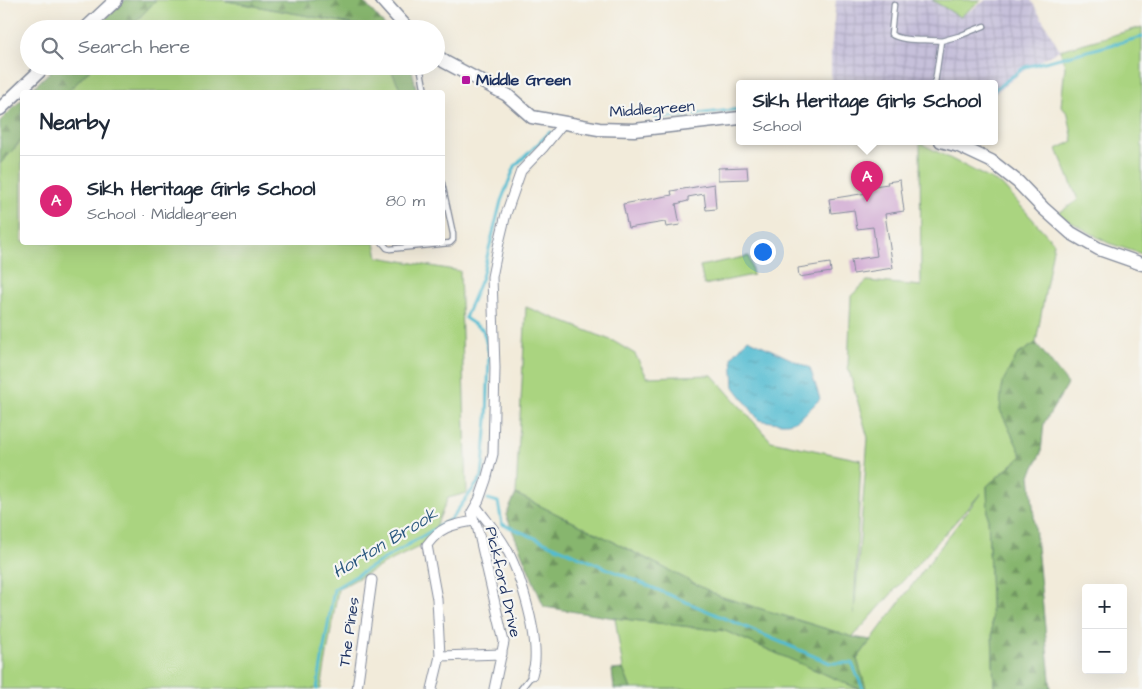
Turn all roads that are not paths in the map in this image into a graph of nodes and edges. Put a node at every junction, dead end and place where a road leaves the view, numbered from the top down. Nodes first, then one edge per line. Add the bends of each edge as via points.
1 (116, 0) edge
2 (382, 0) edge
3 (894, 5) dead end
4 (95, 20) edge
5 (400, 20) edge
6 (984, 26) dead end
7 (941, 41) junction
8 (445, 62) edge
9 (36, 75) edge
10 (422, 75) edge
11 (935, 80) edge
12 (425, 90) edge
13 (0, 109) edge
14 (736, 118) edge
15 (564, 122) junction
16 (956, 145) edge
17 (445, 200) edge
18 (445, 244) edge
19 (384, 245) edge
20 (420, 245) edge
21 (1142, 264) edge
22 (474, 513) junction
23 (372, 580) dead end
24 (502, 654) junction
25 (440, 656) junction
26 (532, 675) joint
27 (357, 689) edge
28 (432, 689) edge
29 (494, 689) edge
30 (521, 689) edge

1 - 4 street
2 - 5 street
3 - 7 lane via 891,34 896,38
6 - 7 lane
7 - 11 lane
8 - 15 street, Middlegreen via 507,96 532,117
9 - 13 street
10 - 12 lane
14 - 15 street, Middlegreen via 634,130 599,129
15 - 22 street via 520,171 498,247 492,276 493,454
16 - 21 street via 991,160 1071,232 1099,249
17 - 18 lane via 452,240
19 - 20 lane via 390,249
22 - 24 street, Pickford Drive via 504,642
22 - 25 street via 434,535 427,545 437,600
22 - 26 street via 505,546 517,571 534,642
23 - 27 street, The Pines
24 - 25 street
24 - 29 street, Pickford Drive
25 - 28 street
26 - 30 lane

